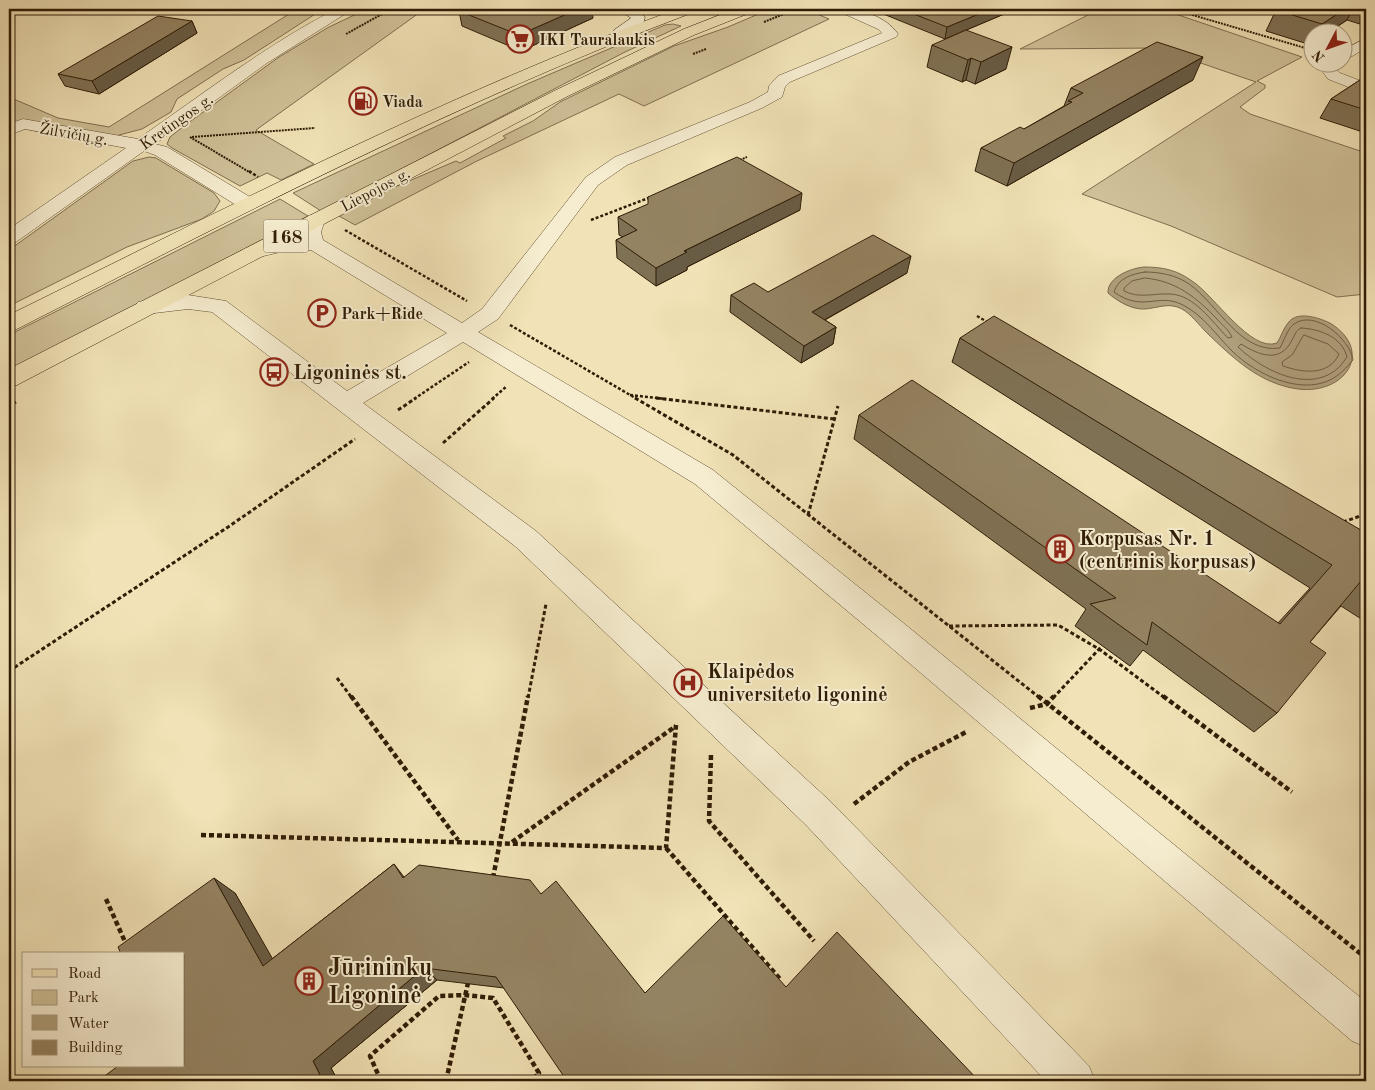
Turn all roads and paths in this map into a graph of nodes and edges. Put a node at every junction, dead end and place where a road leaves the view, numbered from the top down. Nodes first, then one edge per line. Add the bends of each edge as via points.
1 (346, 9) edge
2 (621, 9) edge
3 (660, 9) edge
4 (690, 9) edge
5 (747, 9) edge
6 (845, 9) edge
7 (1172, 9) edge
8 (706, 10) edge
9 (675, 14) junction
10 (731, 15) junction
11 (689, 32) junction
12 (614, 38) junction
13 (1366, 42) edge
14 (1302, 47) edge
15 (1352, 51) edge
16 (1331, 72) edge
17 (1366, 89) edge
18 (14, 124) edge
19 (315, 128) dead end
20 (187, 135) dead end
21 (192, 138) junction
22 (141, 145) junction
23 (262, 179) dead end
24 (248, 204) junction
25 (343, 229) dead end
26 (315, 232) junction
27 (9, 238) edge
28 (252, 253) joint
29 (217, 271) junction
30 (218, 306) junction
31 (146, 307) junction
32 (490, 314) junction
33 (977, 316) dead end
34 (9, 324) edge
35 (994, 326) edge
36 (462, 333) junction
37 (539, 342) junction
38 (526, 369) junction
39 (9, 379) edge
40 (627, 394) junction
41 (347, 402) junction
42 (838, 406) dead end
43 (835, 418) junction
44 (424, 460) junction
45 (1366, 514) edge
46 (808, 515) junction
47 (1342, 522) edge
48 (546, 604) dead end
49 (949, 626) junction
50 (1101, 647) junction
51 (337, 678) dead end
52 (1047, 704) junction
53 (714, 715) junction
54 (995, 717) junction
55 (676, 725) junction
56 (1292, 792) dead end
57 (827, 824) junction
58 (201, 836) dead end
59 (459, 841) junction
60 (500, 842) junction
61 (511, 843) junction
62 (666, 848) junction
63 (491, 888) edge
64 (106, 899) dead end
65 (814, 941) dead end
66 (129, 952) edge
67 (1366, 958) edge
68 (780, 979) edge
69 (468, 983) edge
70 (465, 995) junction
71 (1366, 1027) edge
72 (381, 1081) edge
73 (446, 1081) edge
74 (531, 1081) edge
75 (1074, 1081) edge

1 - 22 street, Kretingos g. via 285,45
2 - 12 street via 634,13 638,21
3 - 9 street
4 - 9 main road, Liepojos g. / 168
5 - 10 main road, Liepojos g. / 168
6 - 32 street via 883,26 891,34 784,79 777,86 776,94 621,162 592,182
7 - 14 path
8 - 10 main road via 718,15
9 - 11 main road via 686,22
9 - 12 main road, Liepojos g. / 168
10 - 11 main road, Liepojos g. / 168
11 - 26 main road, Liepojos g. / 168 via 562,93
12 - 24 main road, Liepojos g. / 168 via 420,123
13 - 15 street
16 - 17 street
18 - 22 street, Žilvičių g.
19 - 21 path
20 - 21 path
21 - 23 path
22 - 24 street, Žilvičių g. via 162,151
22 - 27 street, Kretingos g.
24 - 34 main road, Liepojos g. / 168
25 - 32 path
26 - 28 street
26 - 36 street
28 - 29 main road, 168
29 - 30 street via 210,289
29 - 31 main road, 168
30 - 31 street via 188,302
30 - 41 street
31 - 39 main road, 168
32 - 36 street
32 - 37 path
33 - 35 path
36 - 38 street
36 - 41 street
37 - 38 path
37 - 40 path
38 - 44 path
38 - 54 street via 704,477
40 - 43 path
40 - 46 path via 732,455
41 - 44 street
42 - 43 path
43 - 46 path
44 - 53 street via 526,539
45 - 47 path
46 - 49 path
48 - 60 path
49 - 50 path via 1058,625
49 - 52 path
50 - 52 path
50 - 56 path
51 - 59 path
52 - 54 path
52 - 67 path
53 - 55 path
53 - 57 street
53 - 65 path via 709,821
54 - 57 path via 909,762
54 - 71 street
55 - 61 path
55 - 62 path
57 - 75 street
58 - 59 path
59 - 60 path
60 - 61 path
60 - 63 path
61 - 62 path
62 - 68 path
64 - 66 path
69 - 70 path
70 - 72 path via 439,996 370,1056
70 - 73 path
70 - 74 path via 493,998 540,1073

